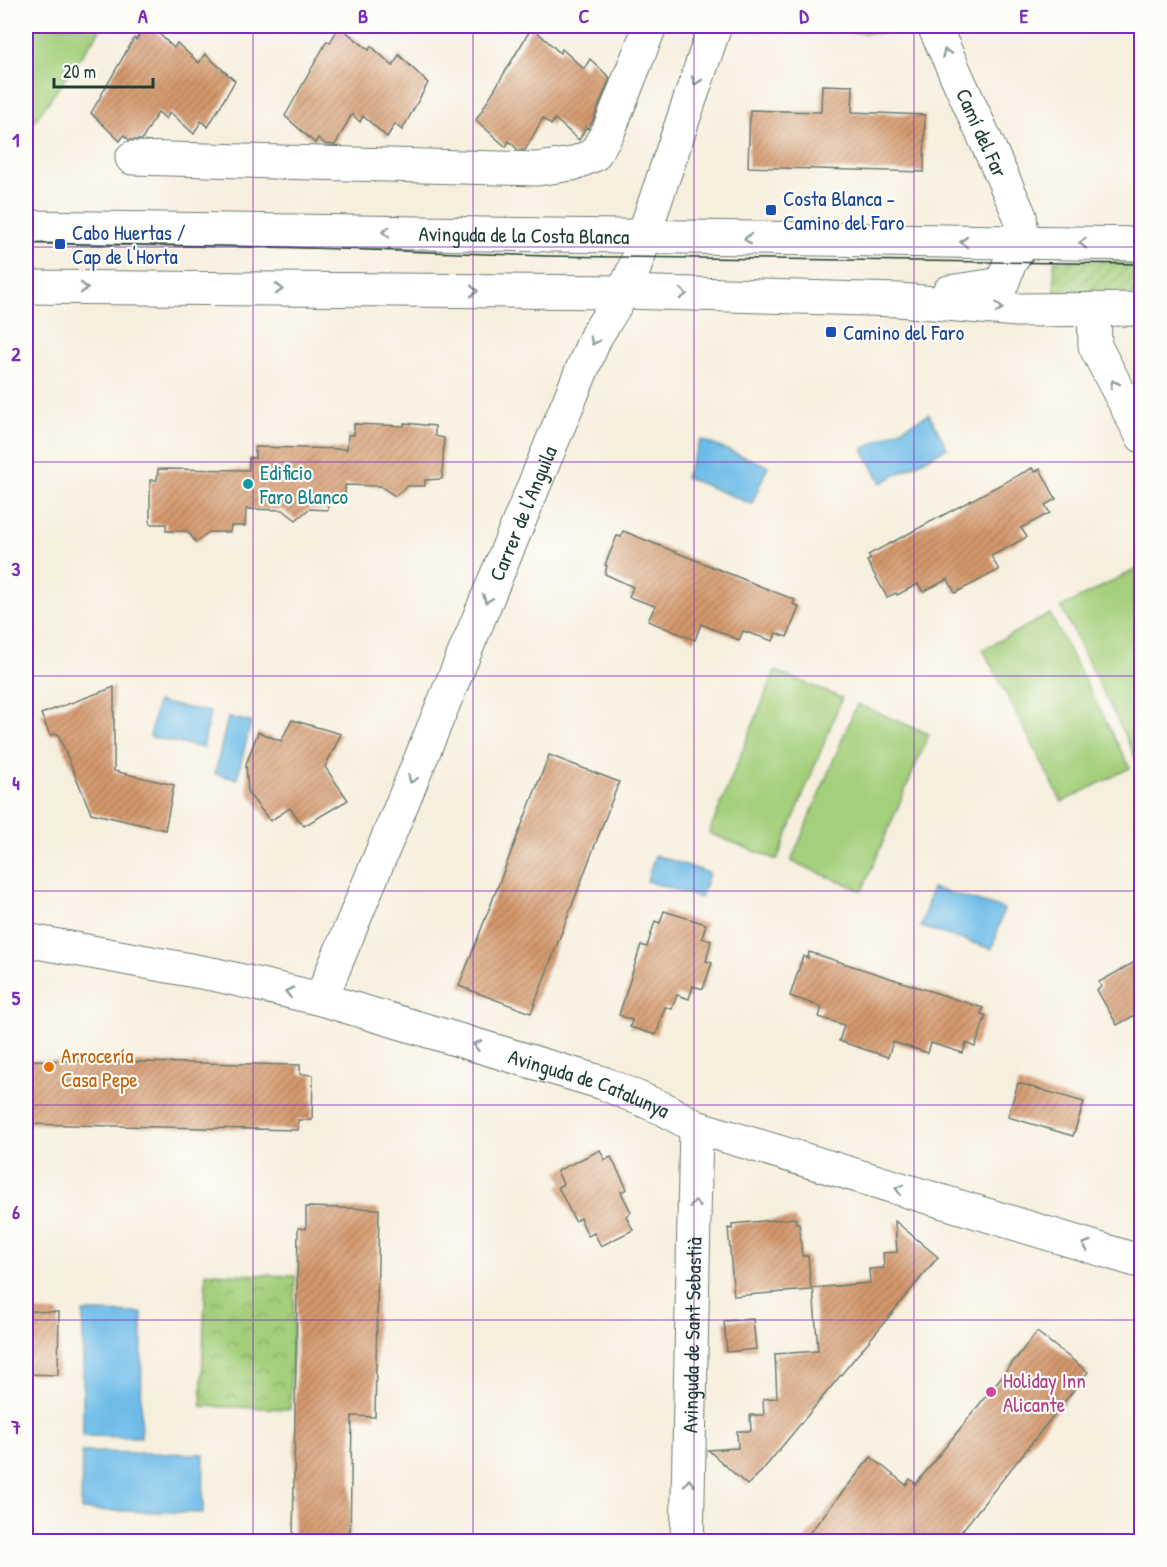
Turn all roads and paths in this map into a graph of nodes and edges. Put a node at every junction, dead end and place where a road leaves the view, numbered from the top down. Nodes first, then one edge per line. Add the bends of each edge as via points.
1 (650, 26) edge
2 (715, 26) edge
3 (934, 26) edge
4 (132, 158) dead end
5 (26, 227) edge
6 (643, 237) junction
7 (1023, 243) junction
8 (1142, 244) edge
9 (26, 287) edge
10 (624, 292) junction
11 (899, 300) junction
12 (1094, 309) junction
13 (1142, 309) edge
14 (1142, 436) edge
15 (26, 940) edge
16 (321, 999) junction
17 (696, 1127) junction
18 (1142, 1262) edge
19 (687, 1542) edge

1 - 4 street via 609,130 594,155 572,164 537,169
2 -> 6 street, Carrer de l'Anguila
7 -> 3 street, Camí del Far via 1020,216
6 -> 5 street, Avinguda de la Costa Blanca
7 -> 6 street, Avinguda de la Costa Blanca
6 - 10 street, Carrer de l'Anguila via 640,258
8 -> 7 street, Avinguda de la Costa Blanca
7 - 11 street via 1002,284
9 -> 10 street
10 -> 11 street
10 -> 16 street, Carrer de l'Anguila via 596,336
11 -> 12 street via 1017,310
12 - 13 street
14 -> 12 street via 1095,346
16 -> 15 street, Avinguda de Catalunya via 217,975
17 -> 16 street, Avinguda de Catalunya via 603,1083
18 -> 17 street, Avinguda de Catalunya
19 -> 17 street, Avinguda de Sant Sebastià

